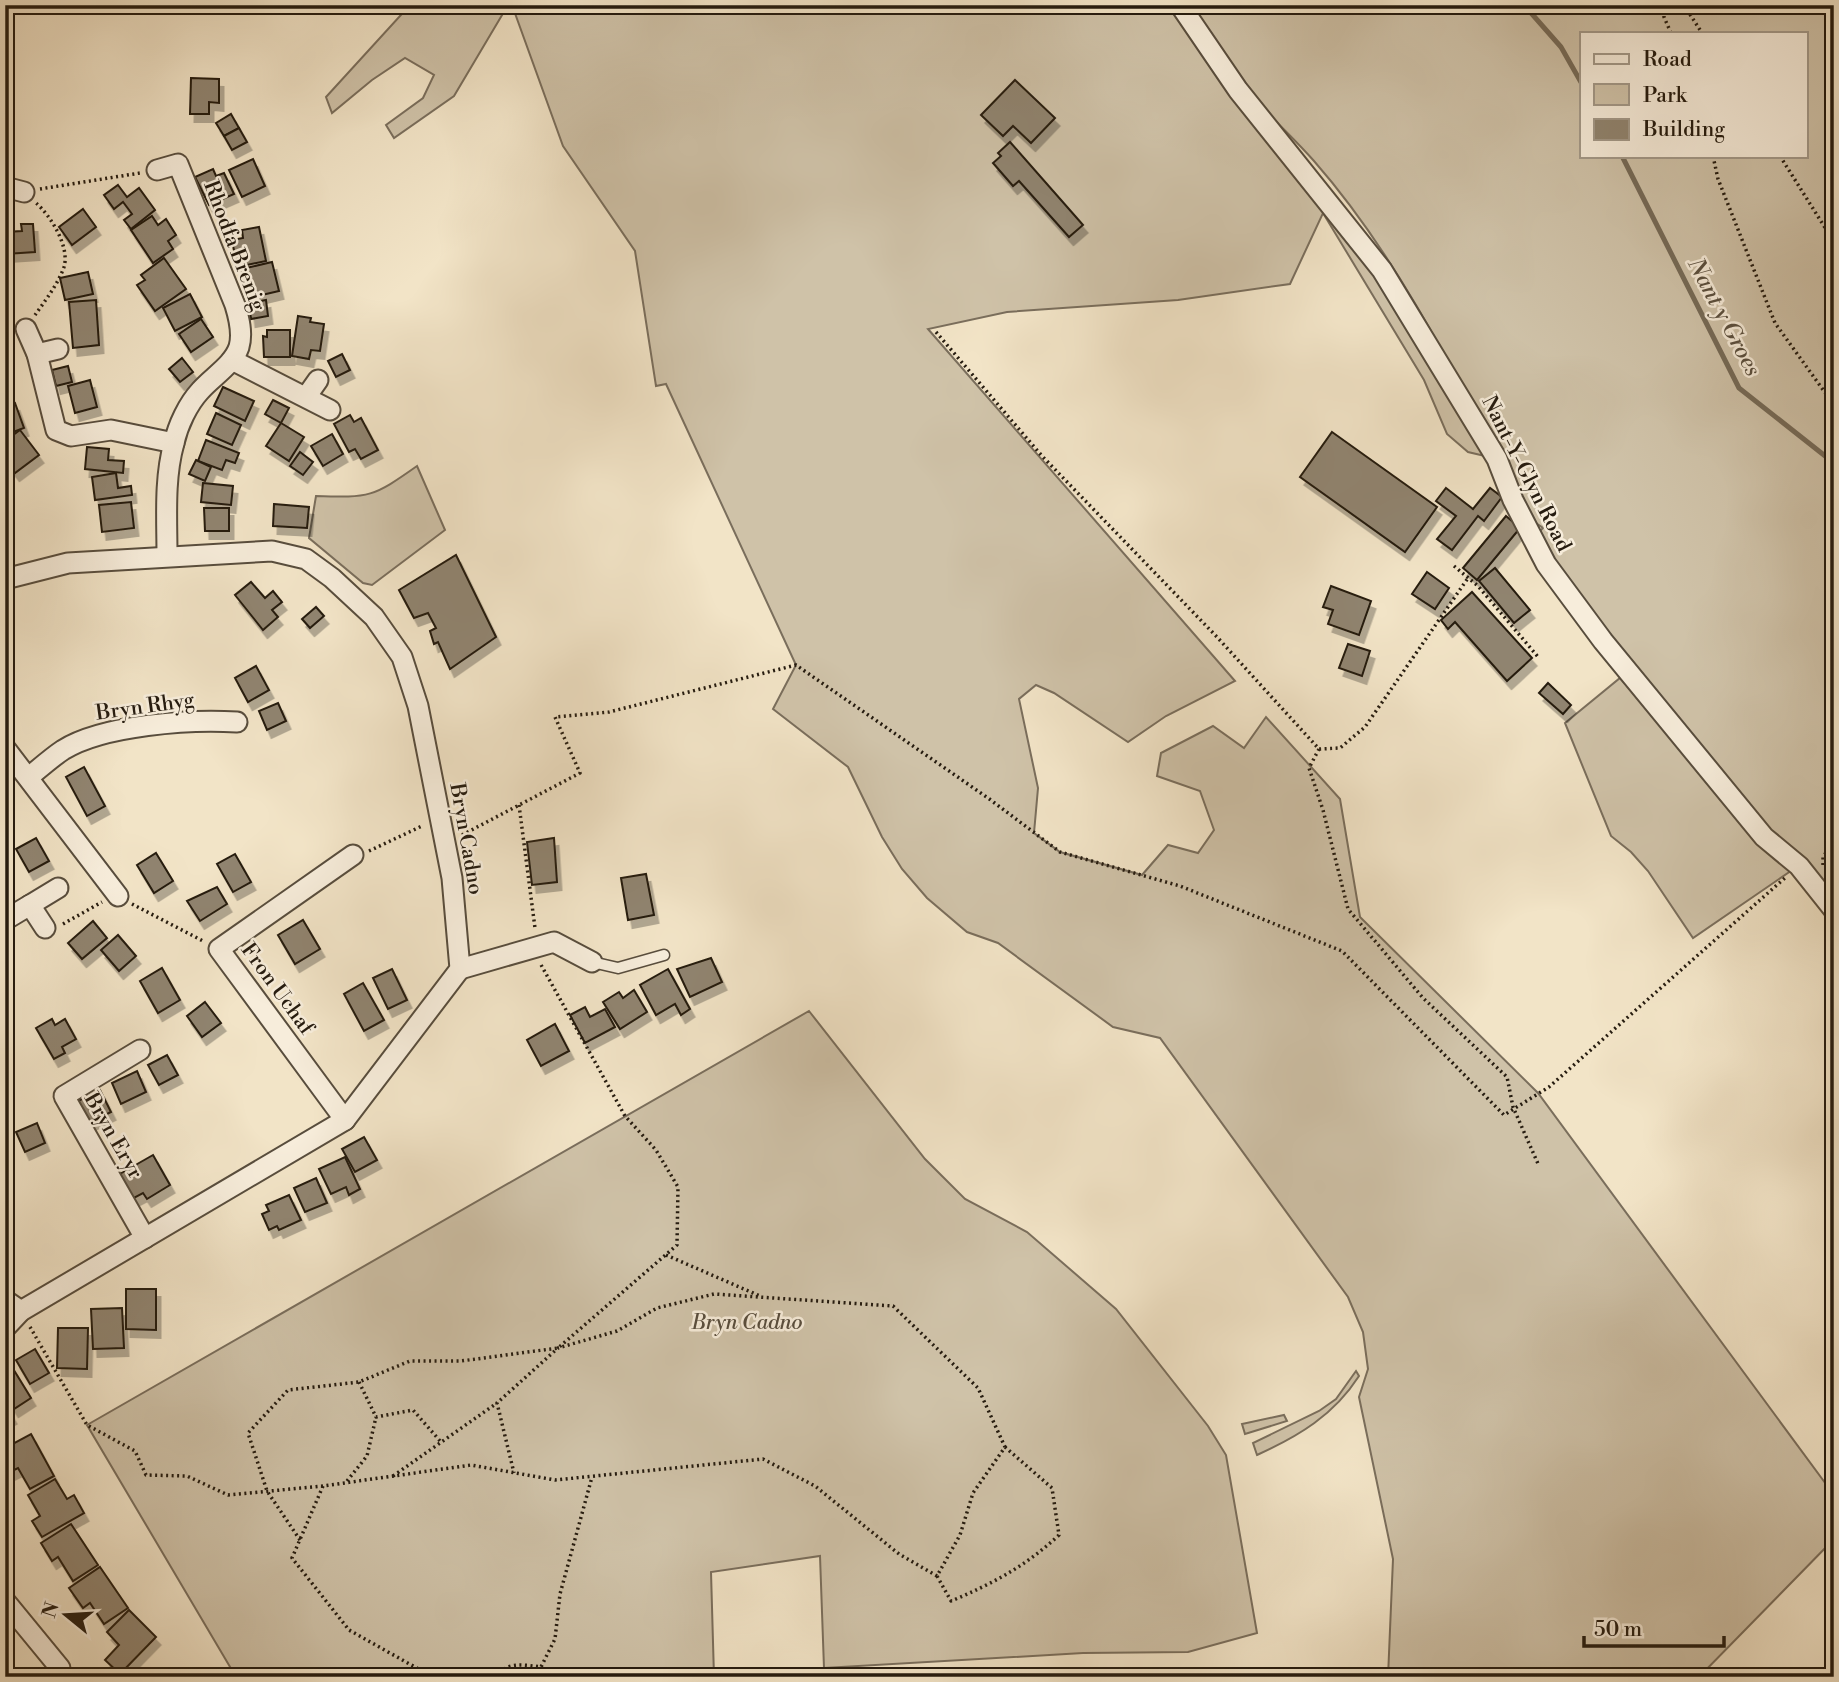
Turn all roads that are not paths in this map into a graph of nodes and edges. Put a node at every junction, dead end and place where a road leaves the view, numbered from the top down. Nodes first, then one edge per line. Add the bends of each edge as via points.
1 (1180, 5) edge
2 (157, 170) road end
3 (26, 329) road end
4 (58, 349) dead end
5 (37, 354) junction
6 (232, 360) junction
7 (318, 380) dead end
8 (306, 397) junction
9 (330, 410) dead end
10 (174, 443) junction
11 (167, 555) junction
12 (5, 579) edge
13 (237, 722) dead end
14 (5, 748) edge
15 (29, 777) junction
16 (353, 855) road end
17 (58, 888) dead end
18 (116, 894) road end
19 (30, 905) junction
20 (1834, 910) edge
21 (5, 920) edge
22 (45, 928) road end
23 (664, 955) dead end
24 (592, 962) joint
25 (460, 969) junction
26 (140, 1050) dead end
27 (345, 1119) junction
28 (145, 1238) junction
29 (13, 1306) edge
30 (5, 1328) edge
31 (5, 1601) edge
32 (63, 1672) edge

1 - 20 street, Nant-Y-Glyn Road via 1238,90 1382,271 1497,459 1546,564 1603,641 1764,837 1798,866
2 - 6 street, Rhodfa Brenig via 178,164 235,305 241,329
3 - 5 street
4 - 5 street
5 - 10 street via 51,417 63,435 111,430
6 - 8 street
6 - 10 street via 198,393
7 - 8 street
8 - 9 street
10 - 11 street
11 - 12 street, Bryn Cadno via 68,563
11 - 25 street, Bryn Cadno via 272,551 306,559 374,617 402,657 414,694 452,878
13 - 15 street, Bryn Rhyg via 187,722 99,734 63,750
14 - 15 street
15 - 18 street
16 - 27 street, Fron Uchaf via 219,949
17 - 19 street
19 - 21 street
19 - 22 street
23 - 24 lane via 618,968
24 - 25 street via 554,942
25 - 27 street
26 - 28 street, Bryn Eryr via 64,1096
27 - 28 street
28 - 29 street
29 - 30 street
31 - 32 street

